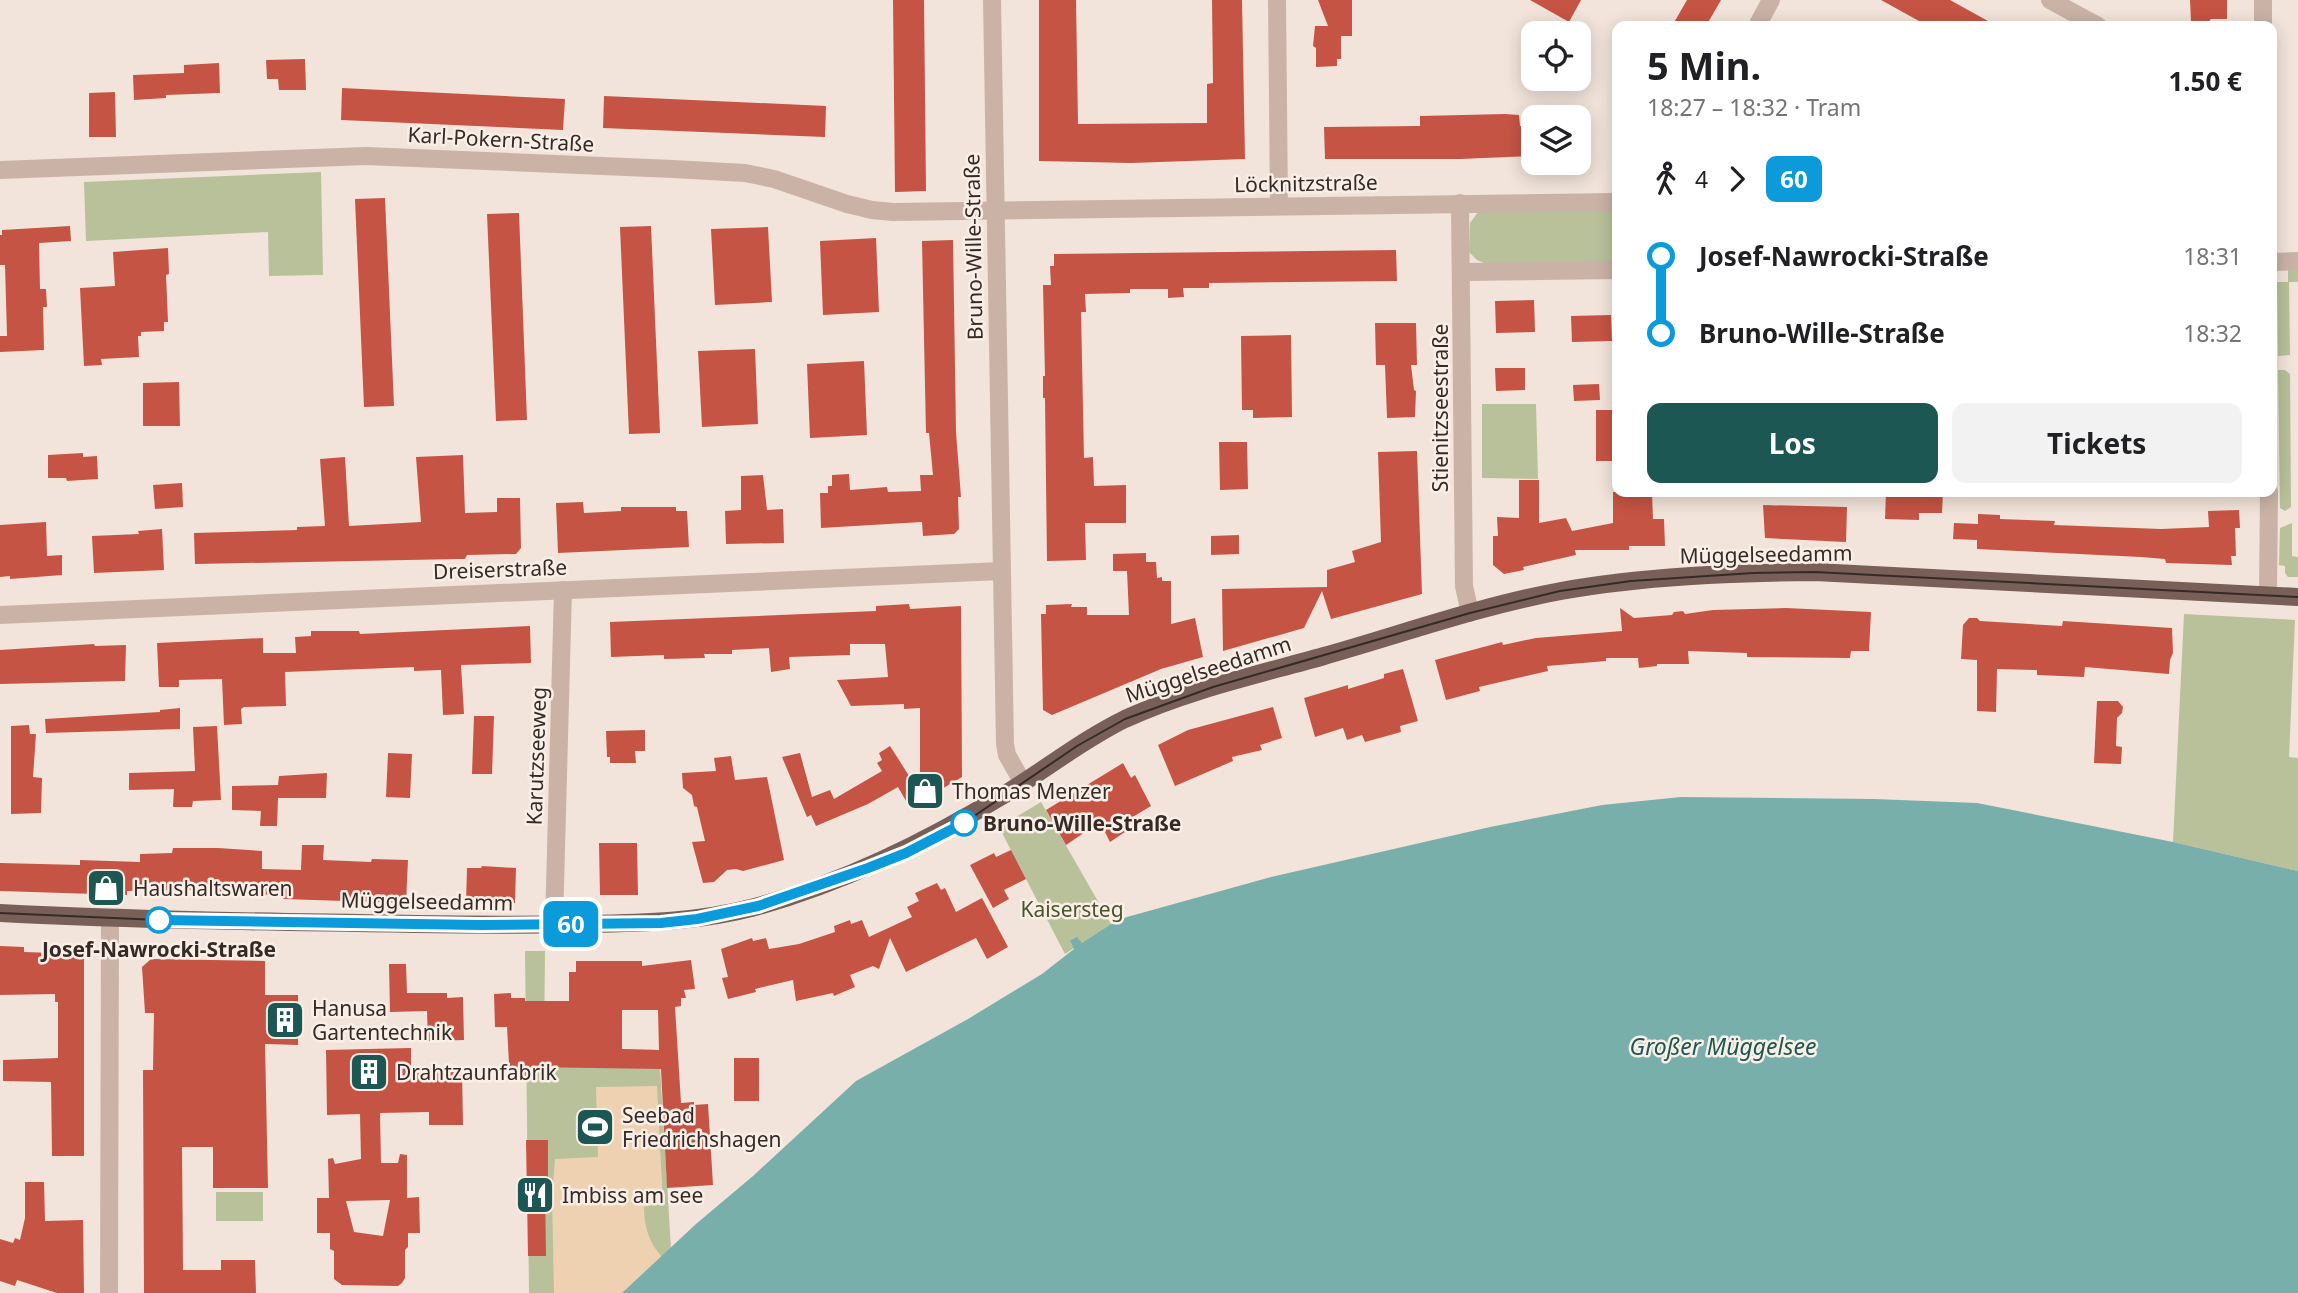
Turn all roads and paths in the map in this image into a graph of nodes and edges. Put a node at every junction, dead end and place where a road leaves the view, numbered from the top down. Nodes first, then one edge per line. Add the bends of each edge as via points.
1 (992, 0) edge
2 (1277, 0) edge
3 (1771, 0) edge
4 (2050, 0) edge
5 (2263, 0) edge
6 (1760, 21) edge
7 (2089, 21) edge
8 (2263, 21) edge
9 (0, 170) edge
10 (1612, 202) edge
11 (1460, 203) junction
12 (1279, 206) junction
13 (995, 211) junction
14 (2298, 261) edge
15 (2277, 262) edge
16 (1612, 270) edge
17 (1462, 272) junction
18 (2269, 497) edge
19 (1002, 570) junction
20 (563, 590) junction
21 (2269, 596) junction
22 (2298, 597) edge
23 (1470, 612) junction
24 (0, 615) edge
25 (1023, 783) junction
26 (0, 914) edge
27 (110, 919) junction
28 (554, 924) junction
29 (109, 1293) edge

1 - 13 street, Bruno-Wille-Straße
2 - 12 street
3 - 6 street
4 - 7 street
5 - 8 street
9 - 13 street, Karl-Pokern-Straße via 418,158 745,173 872,211
10 - 11 street, Löcknitzstraße
11 - 12 street, Löcknitzstraße
11 - 17 street, Stienitzseestraße
12 - 13 street, Löcknitzstraße
13 - 19 street, Bruno-Wille-Straße
14 - 15 street
16 - 17 street
17 - 23 street, Stienitzseestraße via 1464,586
18 - 21 street
19 - 20 street, Dreiserstraße
19 - 25 street, Bruno-Wille-Straße via 1005,744
20 - 24 street, Dreiserstraße
20 - 28 street, Karutzseeweg
21 - 22 main road, Müggelseedamm
21 - 23 main road, Müggelseedamm via 1815,572 1753,573 1560,591
23 - 25 main road, Müggelseedamm via 1167,703 1118,723
25 - 28 main road, Müggelseedamm via 910,847 758,906 675,921
26 - 27 main road, Müggelseedamm
27 - 28 main road, Müggelseedamm
27 - 29 street

